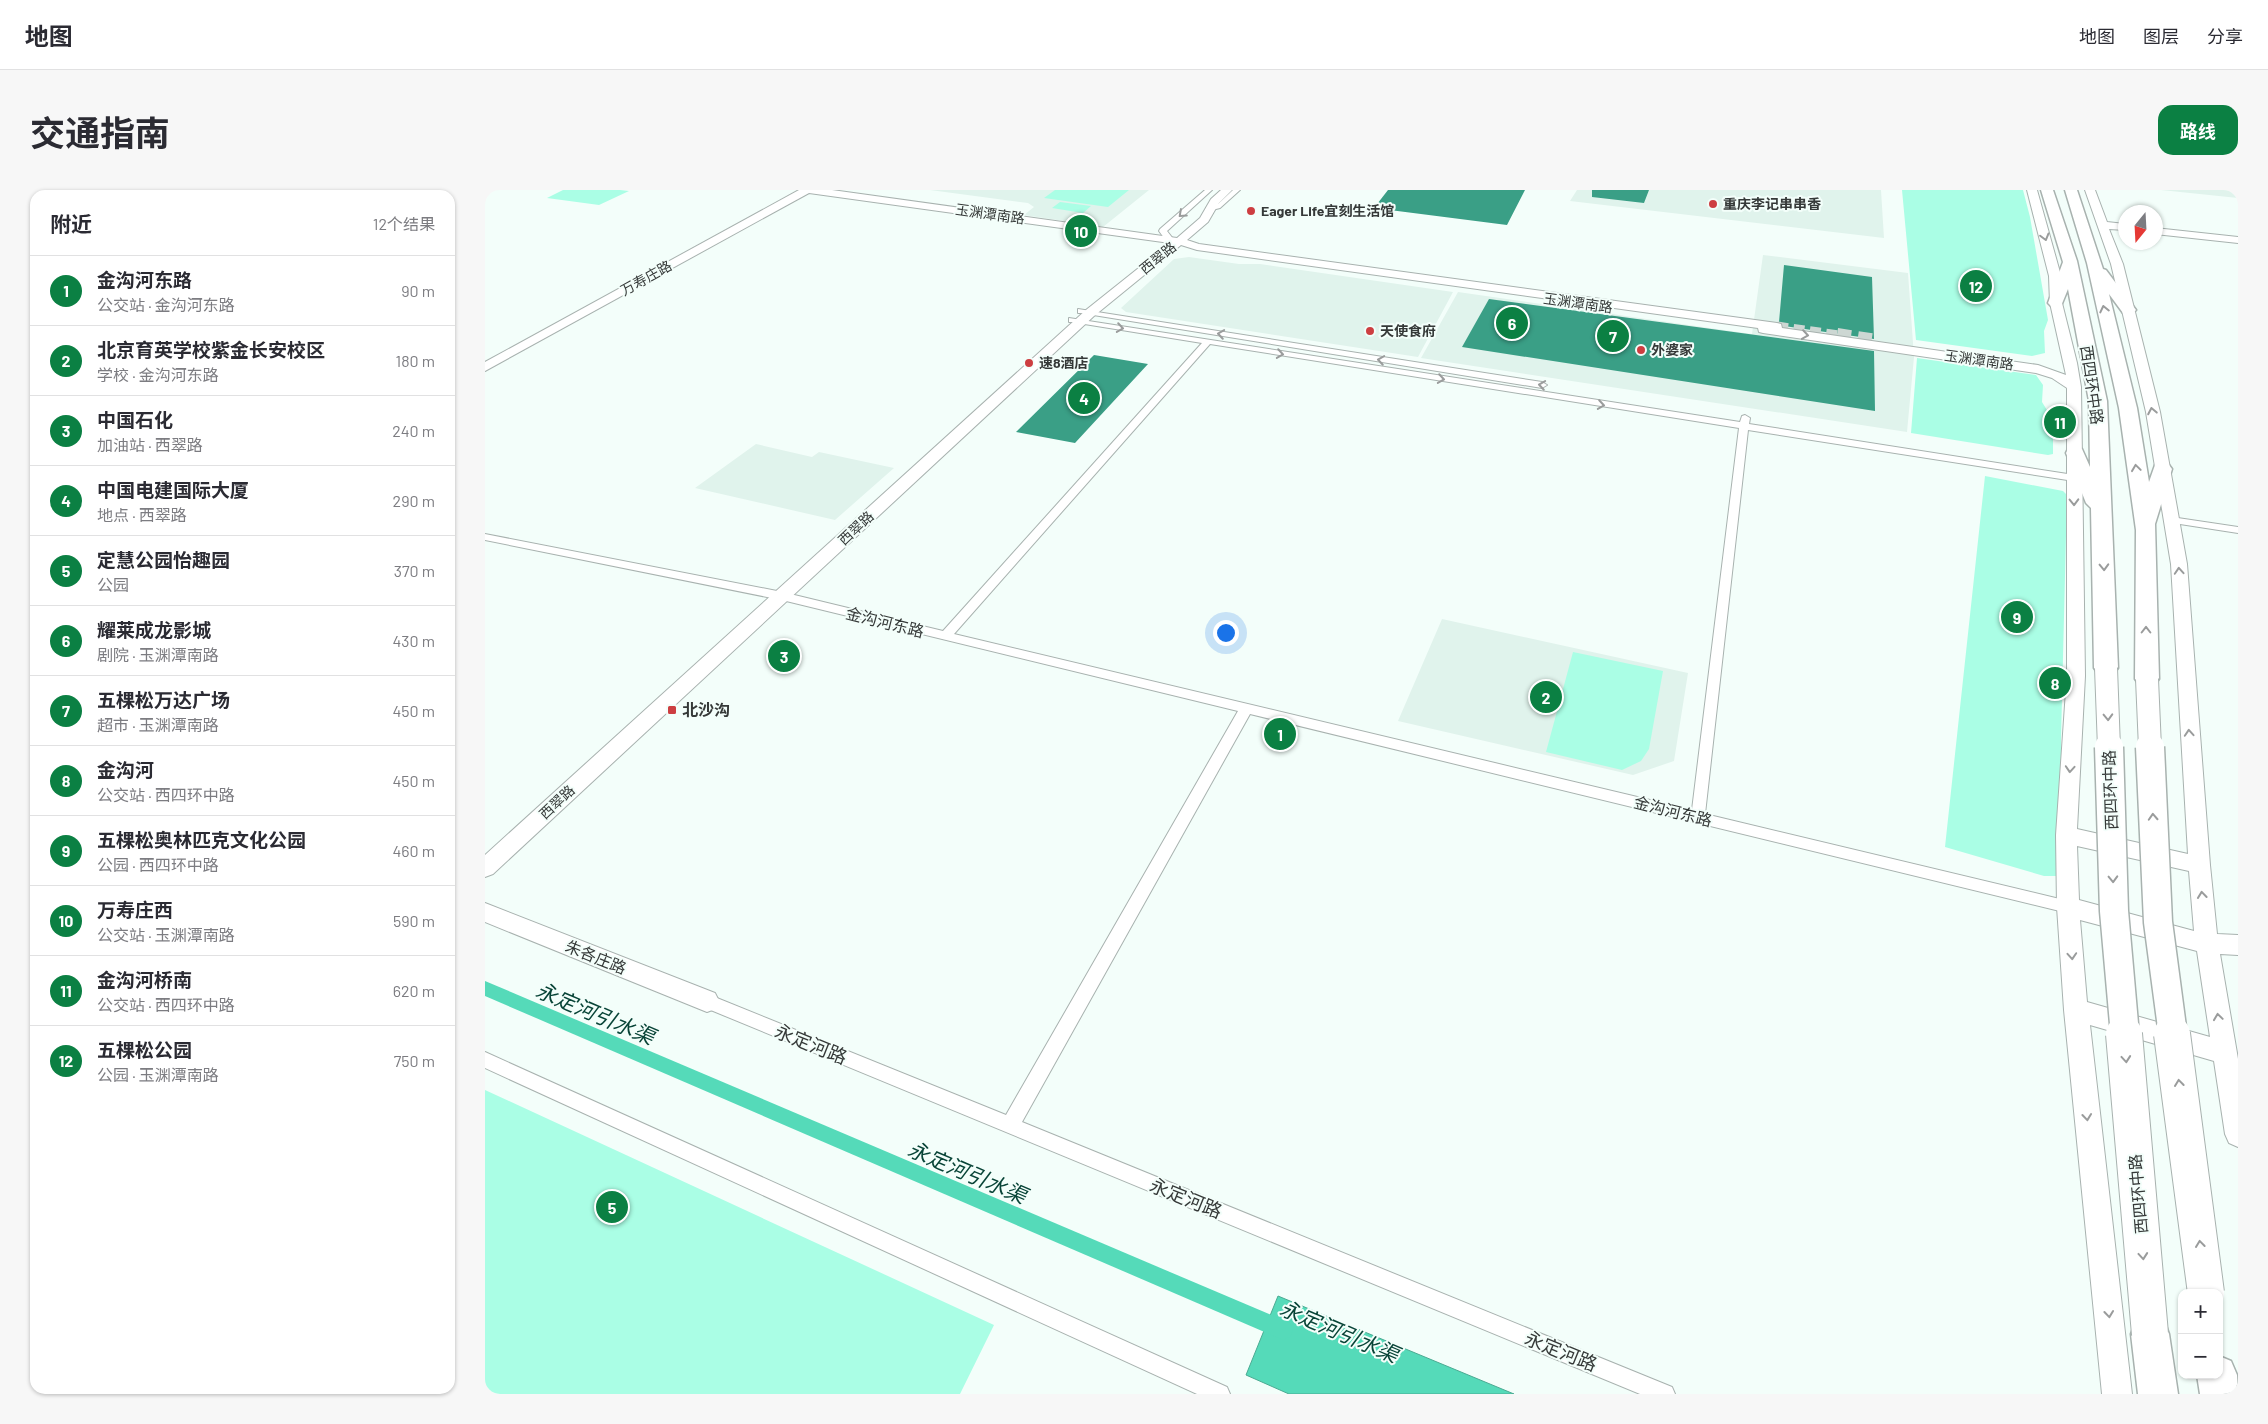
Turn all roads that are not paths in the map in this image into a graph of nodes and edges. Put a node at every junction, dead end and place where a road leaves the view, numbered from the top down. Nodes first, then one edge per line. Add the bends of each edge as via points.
1 (806, 190) edge
2 (810, 190) edge
3 (1209, 190) edge
4 (1219, 190) edge
5 (1227, 190) edge
6 (1237, 190) edge
7 (2032, 190) edge
8 (2047, 190) edge
9 (2071, 190) edge
10 (2081, 190) edge
11 (2090, 190) edge
12 (1210, 210) junction
13 (2079, 212) joint
14 (2103, 225) junction
15 (2118, 226) edge
16 (2163, 232) edge
17 (2238, 240) edge
18 (1174, 242) junction
19 (2092, 257) junction
20 (2070, 261) junction
21 (2056, 303) junction
22 (2128, 310) junction
23 (1081, 316) junction
24 (1777, 327) tunnel mouth
25 (1877, 341) tunnel mouth
26 (1207, 342) junction
27 (2071, 363) junction
28 (485, 367) edge
29 (2074, 387) junction
30 (1744, 423) junction
31 (2074, 466) junction
32 (2162, 468) junction
33 (2102, 518) junction
34 (2171, 520) junction
35 (2146, 530) junction
36 (2238, 530) edge
37 (485, 537) edge
38 (775, 595) junction
39 (945, 636) junction
40 (1246, 709) junction
41 (1698, 818) junction
42 (2066, 834) junction
43 (485, 852) edge
44 (2199, 865) junction
45 (485, 868) edge
46 (2068, 907) junction
47 (485, 912) edge
48 (2207, 944) junction
49 (2238, 946) edge
50 (2238, 960) edge
51 (707, 1001) joint
52 (2076, 1010) junction
53 (2223, 1052) junction
54 (485, 1060) edge
55 (1010, 1126) junction
56 (2238, 1134) edge
57 (2205, 1289) edge
58 (2218, 1379) edge
59 (1220, 1394) edge
60 (1665, 1394) edge
61 (2117, 1394) edge
62 (2158, 1394) edge
63 (2220, 1394) edge

1 - 28 street, 万寿庄路
2 - 18 street, 玉渊潭南路
3 -> 18 street via 1163,231
4 - 18 street, 西翠路 via 1174,232
5 - 12 street, 西翠路
6 - 12 street
7 -> 21 street, 西四环中路 via 2053,268
8 - 20 highway, 西四环中路
9 - 13 highway, 西四环中路
10 - 19 highway via 2102,240
11 - 14 street
12 - 18 street, 西翠路 via 1204,220
13 - 19 highway, 西四环中路
14 - 15 street
14 - 22 street
16 - 17 street
18 - 23 street, 西翠路
18 - 24 street, 玉渊潭南路
18 -> 29 street, 玉渊潭南路 via 1186,250 1239,258 1776,330 2038,369
19 - 22 highway
35 -> 19 highway, 西四环中路 via 2127,408
20 - 21 highway
20 - 33 highway, 西四环中路 via 2098,401
21 - 27 street, 西四环中路
32 -> 22 street via 2153,412
23 -> 26 street
30 -> 23 street
23 - 38 street, 西翠路
25 - 27 street, 玉渊潭南路 via 2042,365
26 -> 30 street
26 - 39 street
27 - 29 street, 西四环中路
29 - 31 street, 西四环中路
30 - 31 street
30 - 41 street
31 - 33 highway
31 -> 42 street, 西四环中路 via 2076,683
32 - 34 street
32 - 35 highway
33 -> 62 highway, 西四环中路, bridge via 2114,911 2150,1334
34 - 36 street
44 -> 34 street via 2179,564
57 -> 35 highway, 西四环中路, bridge via 2158,922 2147,679
37 - 38 street, 金沟河东路
38 - 39 street, 金沟河东路
38 - 43 street, 西翠路
38 - 45 street, 西翠路
39 - 40 street, 金沟河东路
40 - 41 street, 金沟河东路
40 - 55 street
41 - 46 street, 金沟河东路
42 - 44 street
42 - 46 street, 西四环中路
48 -> 44 street
46 - 48 street
46 -> 52 street, 西四环中路
47 - 51 street, 朱各庄路
48 - 49 street
48 - 50 street
53 -> 48 street
51 - 55 street, 永定河路
52 - 53 street
52 -> 61 street, 西四环中路
53 - 56 street
54 - 59 street
55 - 60 street, 永定河路
58 - 63 highway

